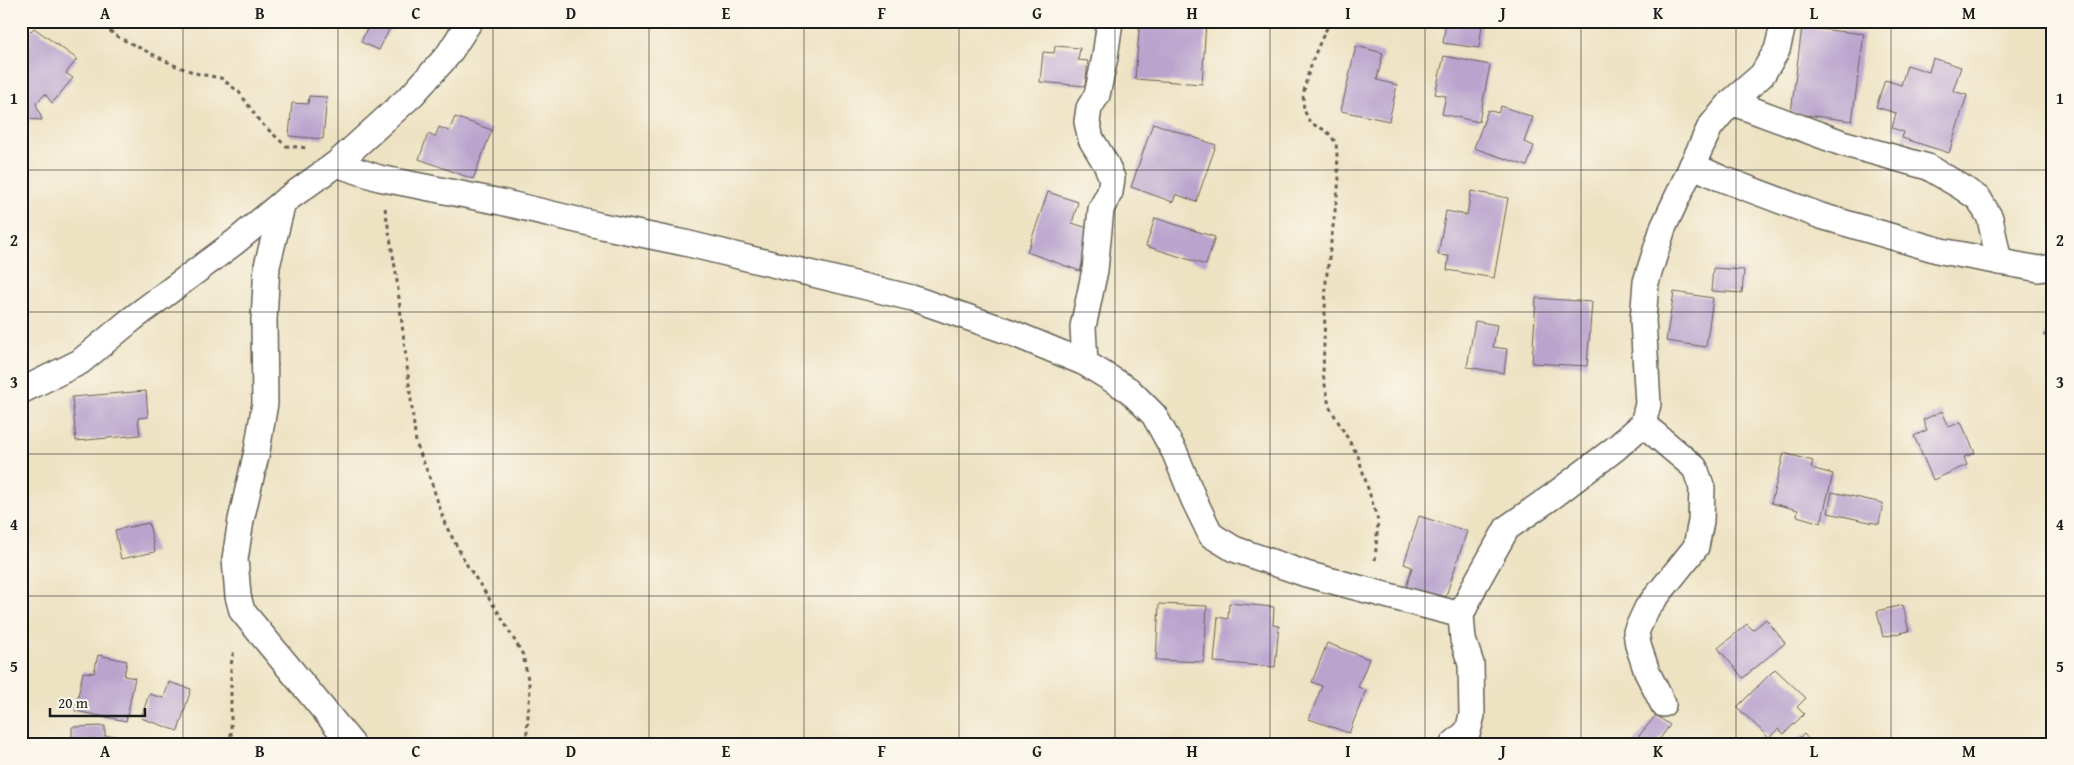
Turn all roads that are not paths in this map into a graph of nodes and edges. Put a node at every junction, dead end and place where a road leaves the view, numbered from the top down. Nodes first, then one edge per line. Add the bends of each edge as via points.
1 (470, 21) edge
2 (1110, 21) edge
3 (1784, 21) edge
4 (1731, 102) junction
5 (341, 159) junction
6 (1692, 165) junction
7 (283, 202) junction
8 (1999, 262) junction
9 (2053, 267) edge
10 (1085, 363) junction
11 (22, 389) edge
12 (1643, 424) junction
13 (1461, 615) junction
14 (1663, 704) dead end
15 (352, 744) edge
16 (1453, 744) edge

1 - 5 street via 448,55 413,94
2 - 10 street via 1103,66 1087,122 1091,139 1112,178 1110,192 1101,209 1095,270 1084,326
3 - 4 street via 1777,50 1762,75
4 - 6 street via 1710,128
4 - 8 street via 1842,143 1928,167 1960,186 1980,200 1990,218
5 - 7 street
5 - 10 street via 379,178 685,243 912,298 1010,332
6 - 8 street via 1821,216 1941,251
6 - 12 street via 1663,228 1646,282 1643,320 1648,404
7 - 11 street via 80,362
7 - 15 street via 266,266 266,403 235,559 238,596 242,611
8 - 9 street via 2039,269
10 - 13 street via 1129,390 1154,415 1175,453 1211,535 1234,549 1306,574
12 - 13 street via 1553,496 1506,528
12 - 14 street via 1696,468 1702,488 1696,546 1647,608 1636,632 1646,672
13 - 16 street via 1463,640 1471,664 1472,715 1468,731

